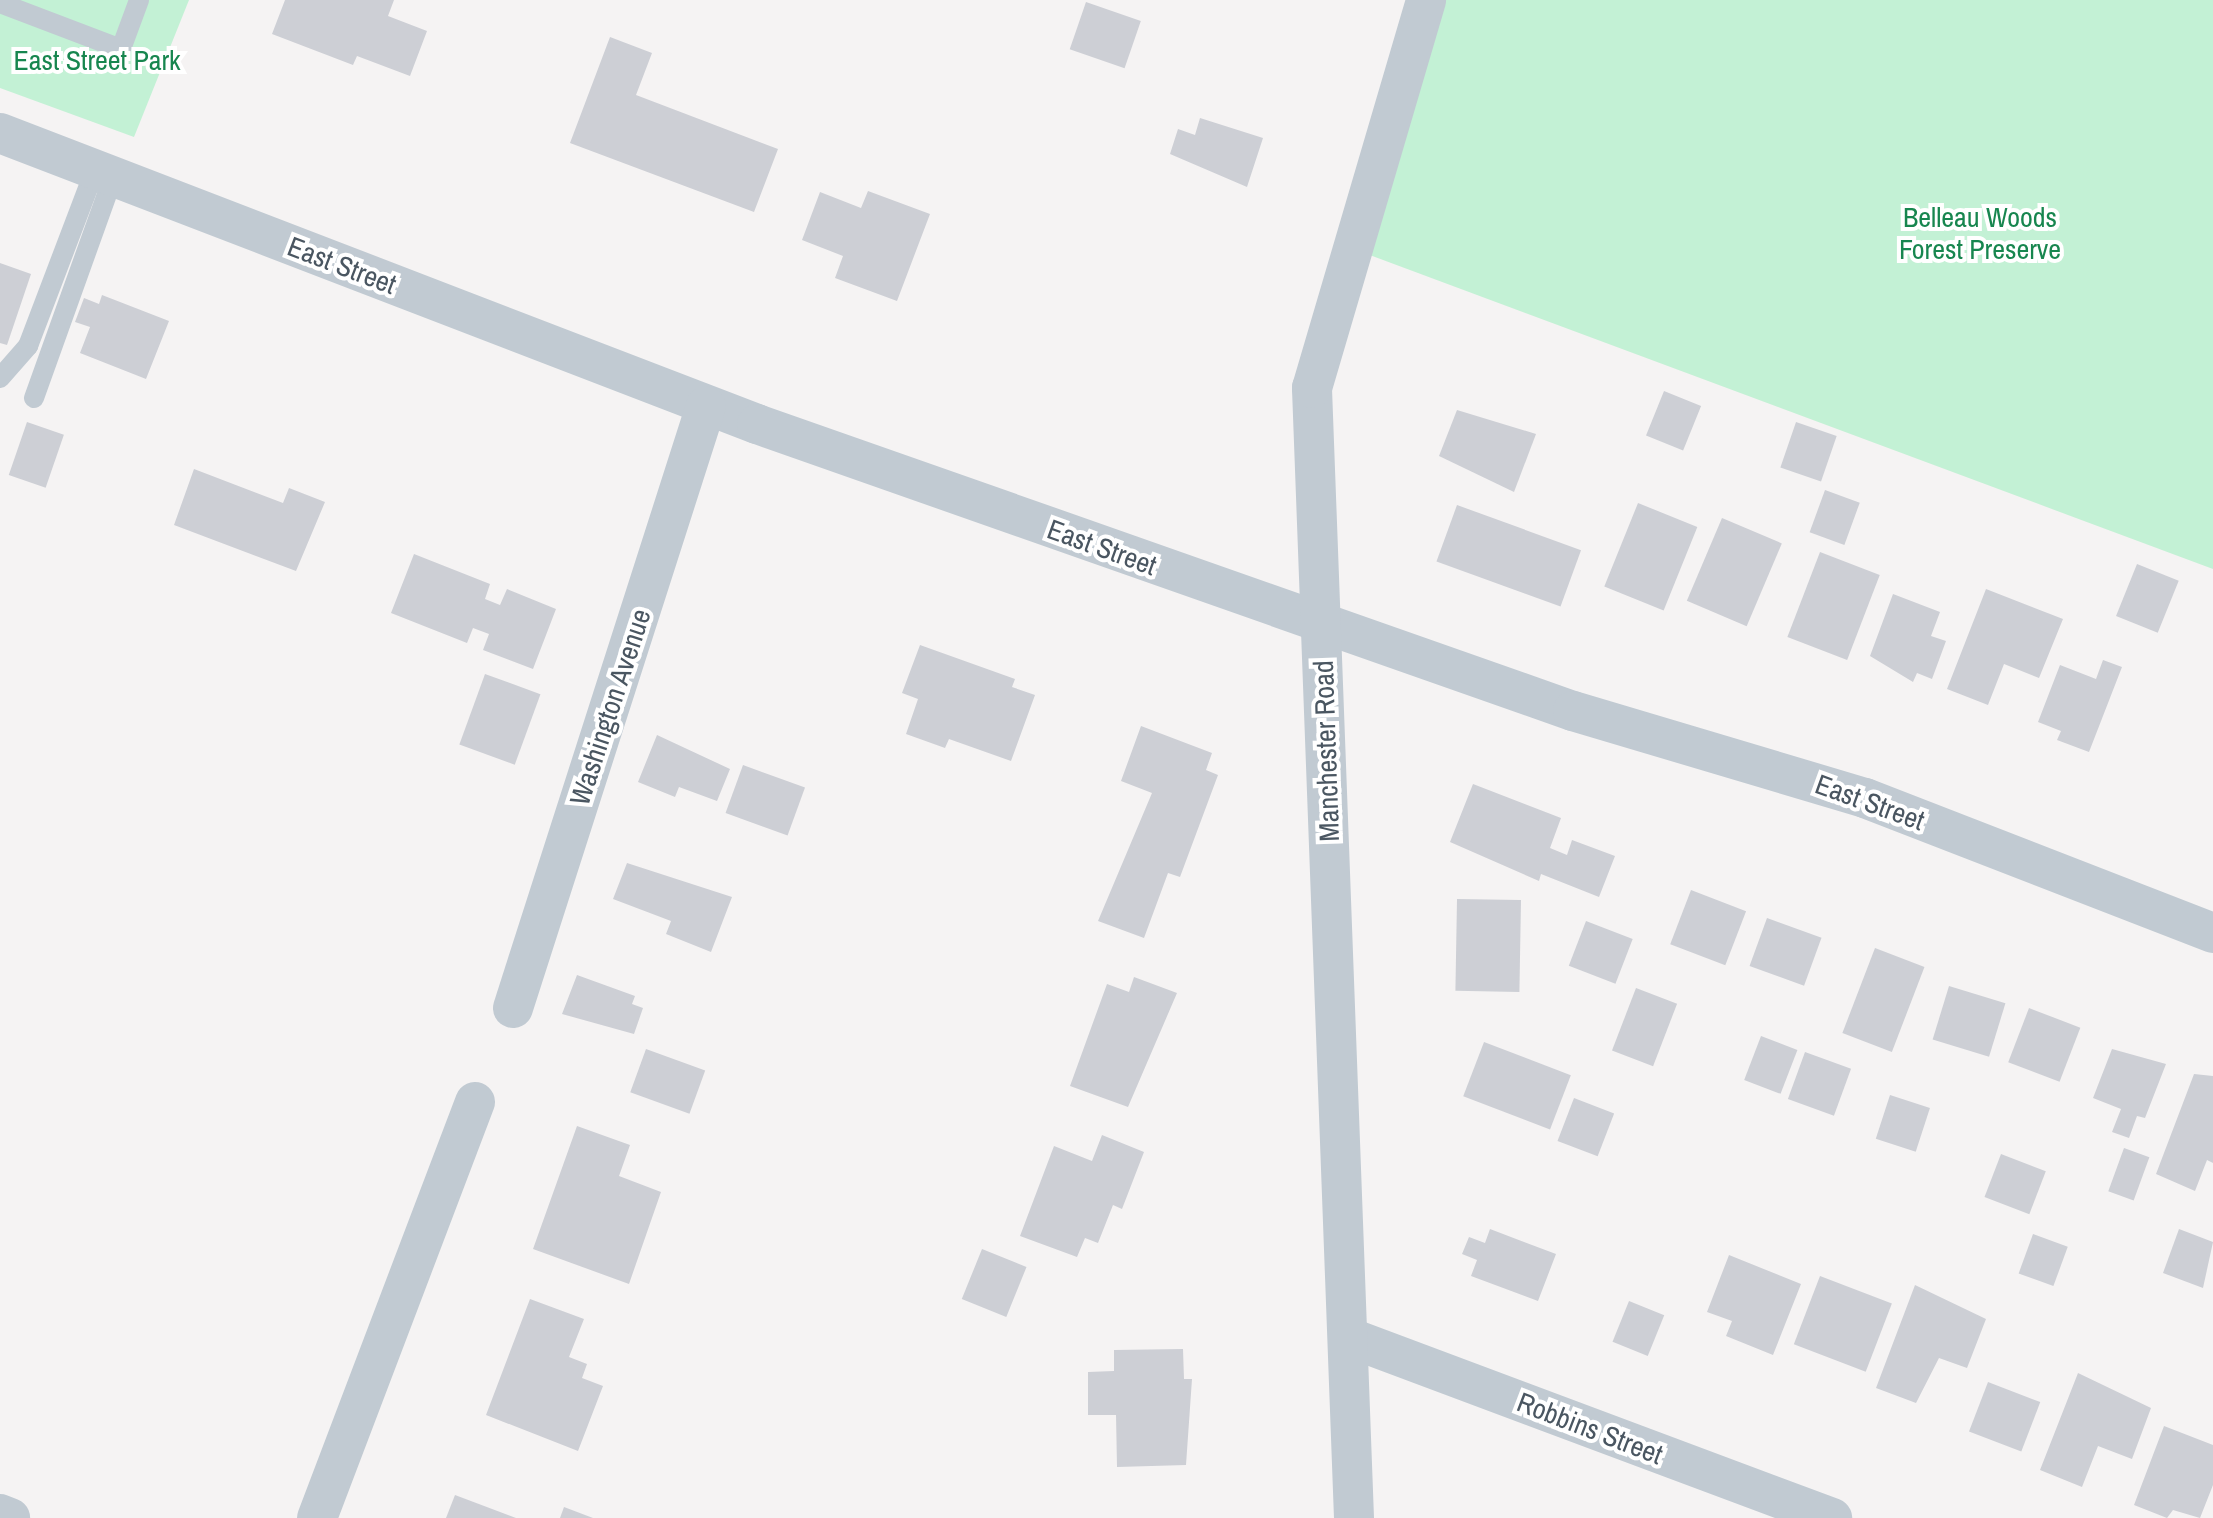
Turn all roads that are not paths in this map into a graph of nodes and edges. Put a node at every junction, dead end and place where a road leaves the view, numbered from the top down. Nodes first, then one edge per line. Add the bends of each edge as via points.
1 (139, 0) edge
2 (1426, 0) edge
3 (0, 3) edge
4 (0, 133) edge
5 (104, 173) junction
6 (0, 378) edge
7 (34, 398) dead end
8 (706, 406) junction
9 (1321, 626) junction
10 (2213, 933) edge
11 (514, 1008) dead end
12 (475, 1102) dead end
13 (1348, 1337) junction
14 (0, 1514) edge
15 (10, 1518) edge
16 (316, 1518) edge
17 (1354, 1518) edge
18 (1832, 1518) edge

1 - 3 lane via 121,49
2 - 9 street, Manchester Road via 1316,358
4 - 5 street, East Street
5 - 6 lane via 28,346
5 - 7 lane
5 - 8 street, East Street
8 - 9 street, East Street
8 - 11 street, Washington Avenue
9 - 10 street, East Street via 1573,712 1865,798
9 - 13 street, Manchester Road
12 - 16 street
13 - 17 street, Manchester Road
13 - 18 street, Robbins Street
14 - 15 street

